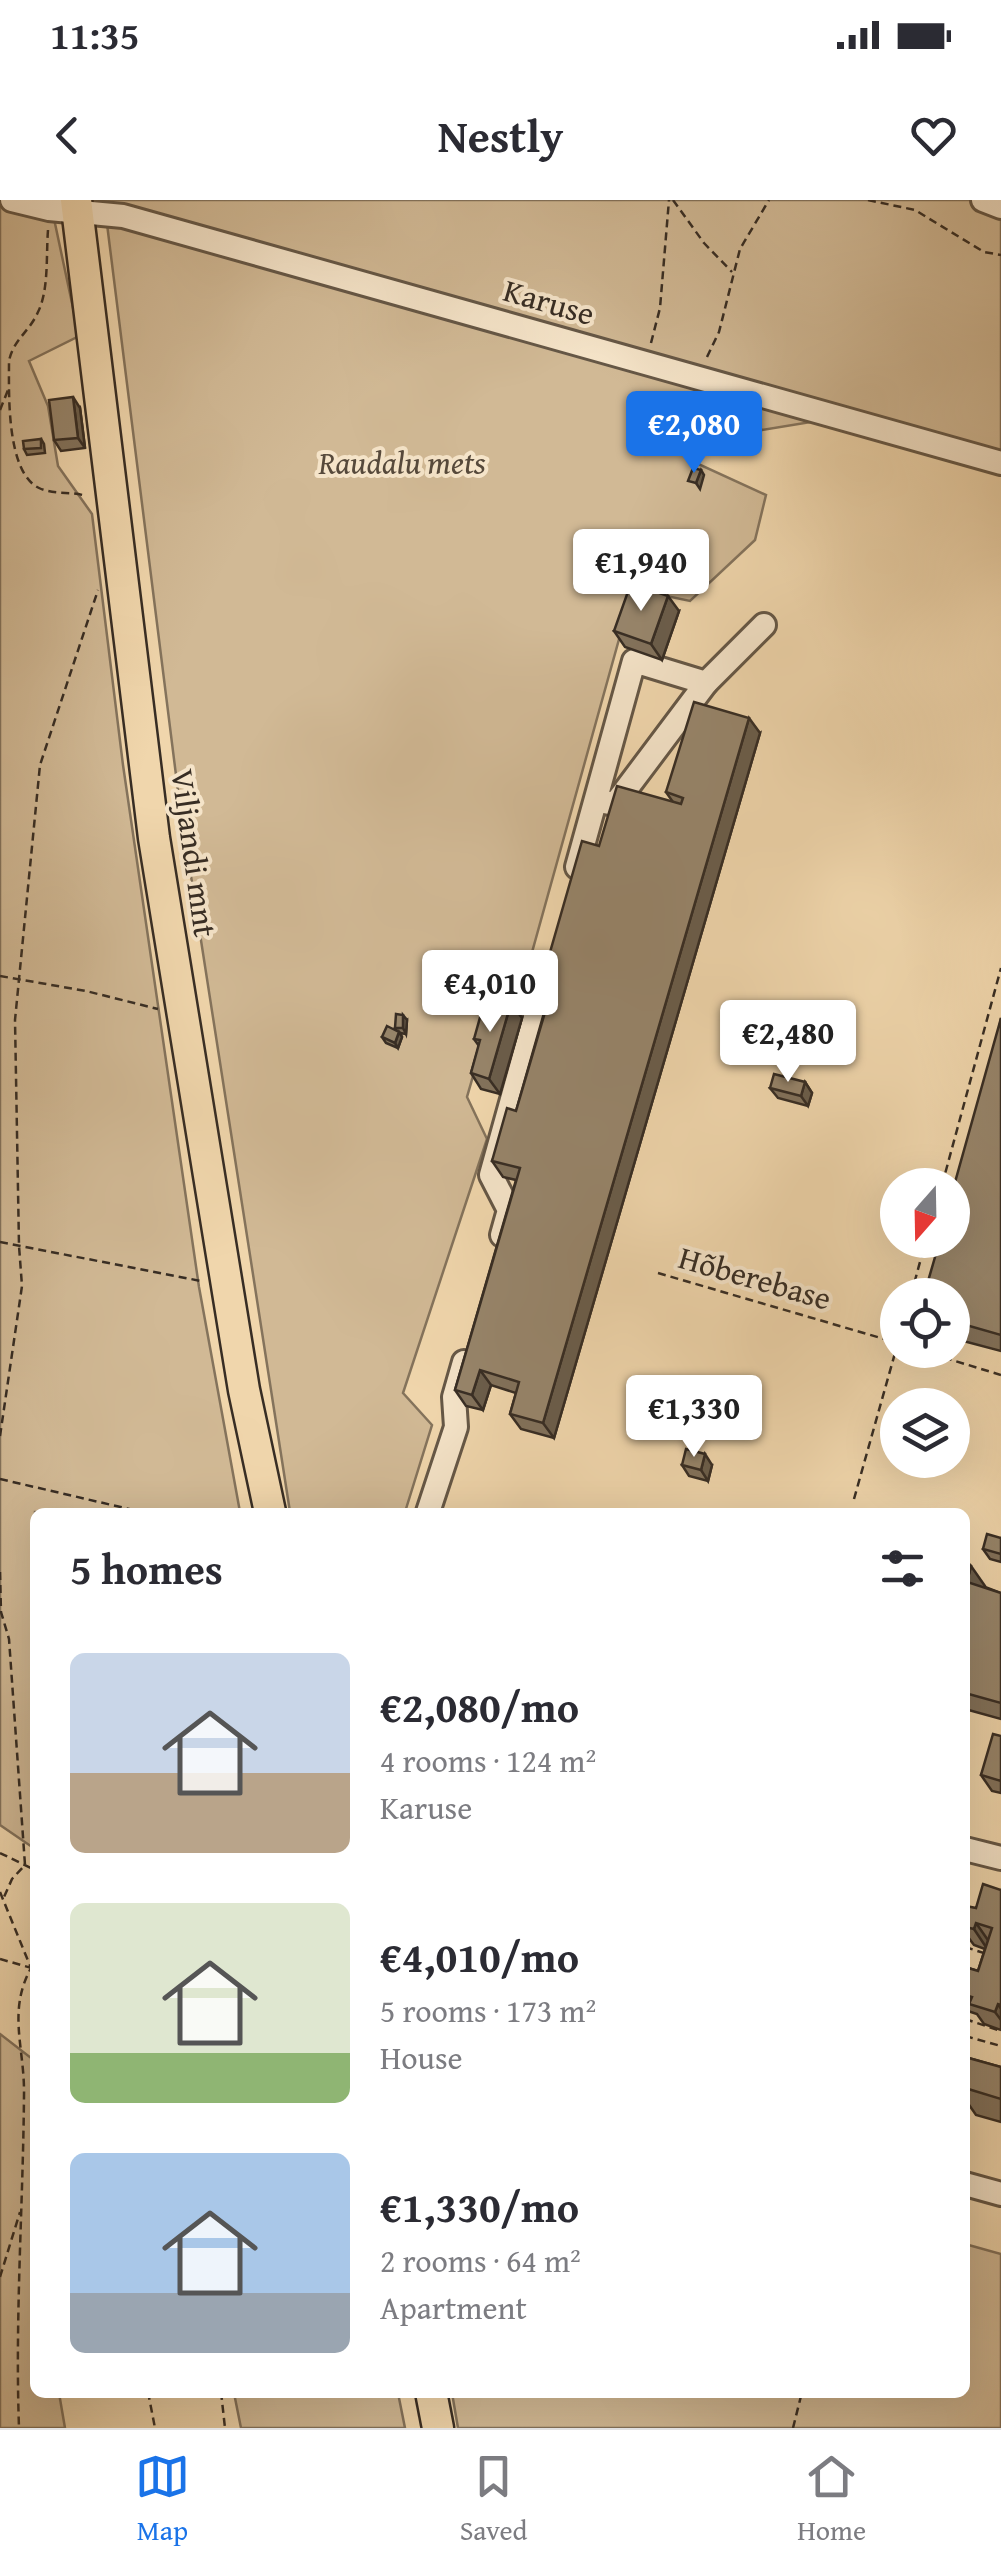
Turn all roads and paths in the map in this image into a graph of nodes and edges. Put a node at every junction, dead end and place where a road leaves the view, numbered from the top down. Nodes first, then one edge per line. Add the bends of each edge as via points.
1 (12, 200) edge
2 (671, 200) edge
3 (768, 200) edge
4 (868, 200) edge
5 (983, 200) edge
6 (77, 206) edge
7 (1001, 207) edge
8 (1001, 255) edge
9 (734, 274) junction
10 (649, 350) dead end
11 (699, 377) junction
12 (9, 389) dead end
13 (0, 410) edge
14 (1001, 462) edge
15 (98, 589) dead end
16 (764, 625) dead end
17 (706, 683) junction
18 (596, 800) junction
19 (570, 894) edge
20 (554, 950) edge
21 (1001, 968) edge
22 (0, 976) edge
23 (19, 980) junction
24 (164, 1010) dead end
25 (947, 1168) edge
26 (0, 1242) edge
27 (18, 1246) junction
28 (492, 1266) edge
29 (658, 1273) dead end
30 (203, 1281) dead end
31 (880, 1338) edge
32 (470, 1341) edge
33 (970, 1365) edge
34 (890, 1368) edge
35 (1001, 1375) edge
36 (0, 1436) edge
37 (0, 1478) edge
38 (854, 1499) dead end
39 (125, 1508) edge
40 (269, 1508) edge
41 (429, 1508) edge
42 (0, 1572) edge
43 (970, 1849) edge
44 (0, 1853) edge
45 (1001, 1858) edge
46 (25, 1865) junction
47 (30, 1868) edge
48 (0, 1892) edge
49 (4, 1898) junction
50 (970, 1949) edge
51 (994, 1950) edge
52 (0, 1959) edge
53 (30, 1962) edge
54 (30, 1968) edge
55 (30, 1974) edge
56 (970, 2021) edge
57 (1001, 2031) edge
58 (970, 2037) edge
59 (1001, 2046) edge
60 (970, 2185) edge
61 (1001, 2194) edge
62 (21, 2208) junction
63 (0, 2277) edge
64 (149, 2398) edge
65 (222, 2398) edge
66 (432, 2398) edge
67 (800, 2398) edge
68 (18, 2428) edge
69 (155, 2428) edge
70 (226, 2428) edge
71 (438, 2428) edge
72 (792, 2428) edge

1 - 6 street, Karuse
2 - 9 path
2 - 10 path
3 - 9 path
4 - 8 path via 915,210 984,252
5 - 7 street
6 - 11 street, Karuse
6 - 40 main road, Viljandi mnt via 154,838
9 - 11 path
11 - 14 street, Karuse
12 - 13 path
15 - 23 path via 40,764
16 - 17 street
17 - 18 street via 615,804
17 - 18 street via 634,661
18 - 19 street
20 - 28 street via 492,1175 509,1210
21 - 25 path
22 - 23 path
23 - 24 path
23 - 27 path
26 - 27 path
27 - 30 path
27 - 36 path via 22,1286
29 - 31 path, Hõberebase
32 - 41 street via 454,1397 456,1428
33 - 35 path
34 - 38 path
37 - 39 path
42 - 46 path
43 - 45 street
44 - 46 path
46 - 47 path
46 - 49 path
48 - 49 path
49 - 53 path
50 - 51 path via 990,1955
52 - 54 path
55 - 62 path via 19,1991 18,2014
56 - 57 path
58 - 59 path
60 - 61 street
62 - 63 path
62 - 68 path
64 - 69 path
65 - 70 path
66 - 71 main road
67 - 72 path

